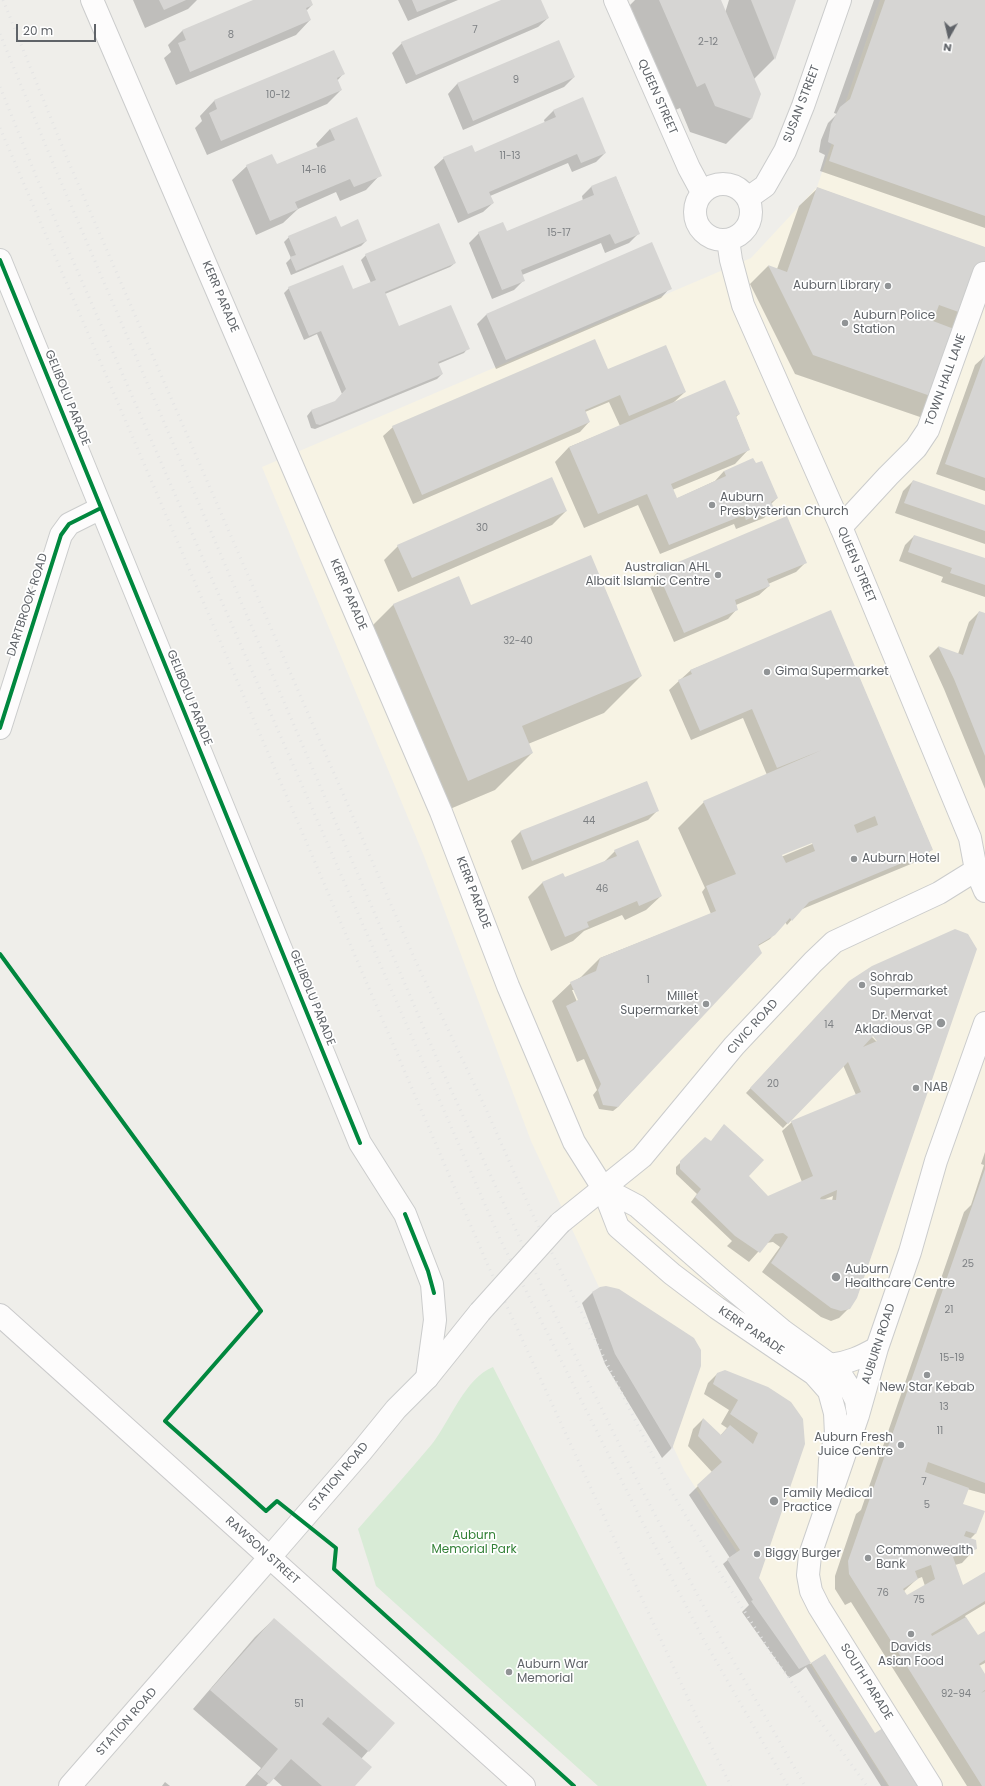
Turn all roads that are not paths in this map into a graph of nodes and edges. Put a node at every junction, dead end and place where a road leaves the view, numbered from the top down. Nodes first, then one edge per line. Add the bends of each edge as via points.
1 (92, 0) edge
2 (615, 0) edge
3 (840, 0) edge
4 (702, 192) junction
5 (748, 198) junction
6 (728, 240) junction
7 (0, 260) edge
8 (984, 273) edge
9 (101, 508) junction
10 (841, 527) junction
11 (0, 728) edge
12 (976, 870) junction
13 (985, 891) edge
14 (985, 1023) edge
15 (603, 1188) junction
16 (560, 1223) joint
17 (0, 1315) edge
18 (876, 1348) junction
19 (830, 1365) junction
20 (427, 1378) junction
21 (858, 1415) junction
22 (828, 1500) junction
23 (270, 1557) junction
24 (808, 1575) joint
25 (70, 1786) edge
26 (524, 1786) edge
27 (931, 1786) edge

1 - 15 street, KERR PARADE via 438,804 508,986 574,1142
2 - 4 street, QUEEN STREET
3 - 5 street, SUSAN STREET via 803,106 784,151 765,186
4 - 5 street via 714,185 726,183 739,188
4 - 6 street via 696,200 695,220 708,236
5 - 6 street via 751,206 749,224 736,237
6 - 10 street, QUEEN STREET via 743,305
7 - 9 street, GELIBOLU PARADE
8 - 10 street, TOWN HALL LANE via 928,430 916,448
9 - 11 street, DARTBROOK ROAD via 69,524 61,535
9 - 20 street, GELIBOLU PARADE via 360,1143 405,1214 432,1284 434,1320
10 - 12 street, QUEEN STREET via 970,838
12 - 13 street, QUEEN STREET
12 - 15 street, CIVIC ROAD via 939,892 834,942 734,1046 642,1157
14 - 18 street, AUBURN ROAD via 936,1161 910,1252
15 - 16 street, CIVIC ROAD
15 - 19 street, KERR PARADE via 637,1206 771,1321
15 - 22 street, KERR PARADE via 618,1227 672,1274 717,1308 814,1374 829,1391 835,1413 836,1435 830,1460
16 - 20 street, STATION ROAD, bridge via 480,1312
17 - 23 street, RAWSON STREET
18 - 19 street via 845,1363
18 - 21 street, AUBURN ROAD
19 - 21 street, KERR PARADE via 841,1375 852,1392
20 - 23 street, STATION ROAD via 396,1408
21 - 22 street, AUBURN ROAD
22 - 24 street, AUBURN ROAD via 810,1555
23 - 25 street, STATION ROAD
23 - 26 street, RAWSON STREET
24 - 27 street, SOUTH PARADE via 811,1591 819,1607

